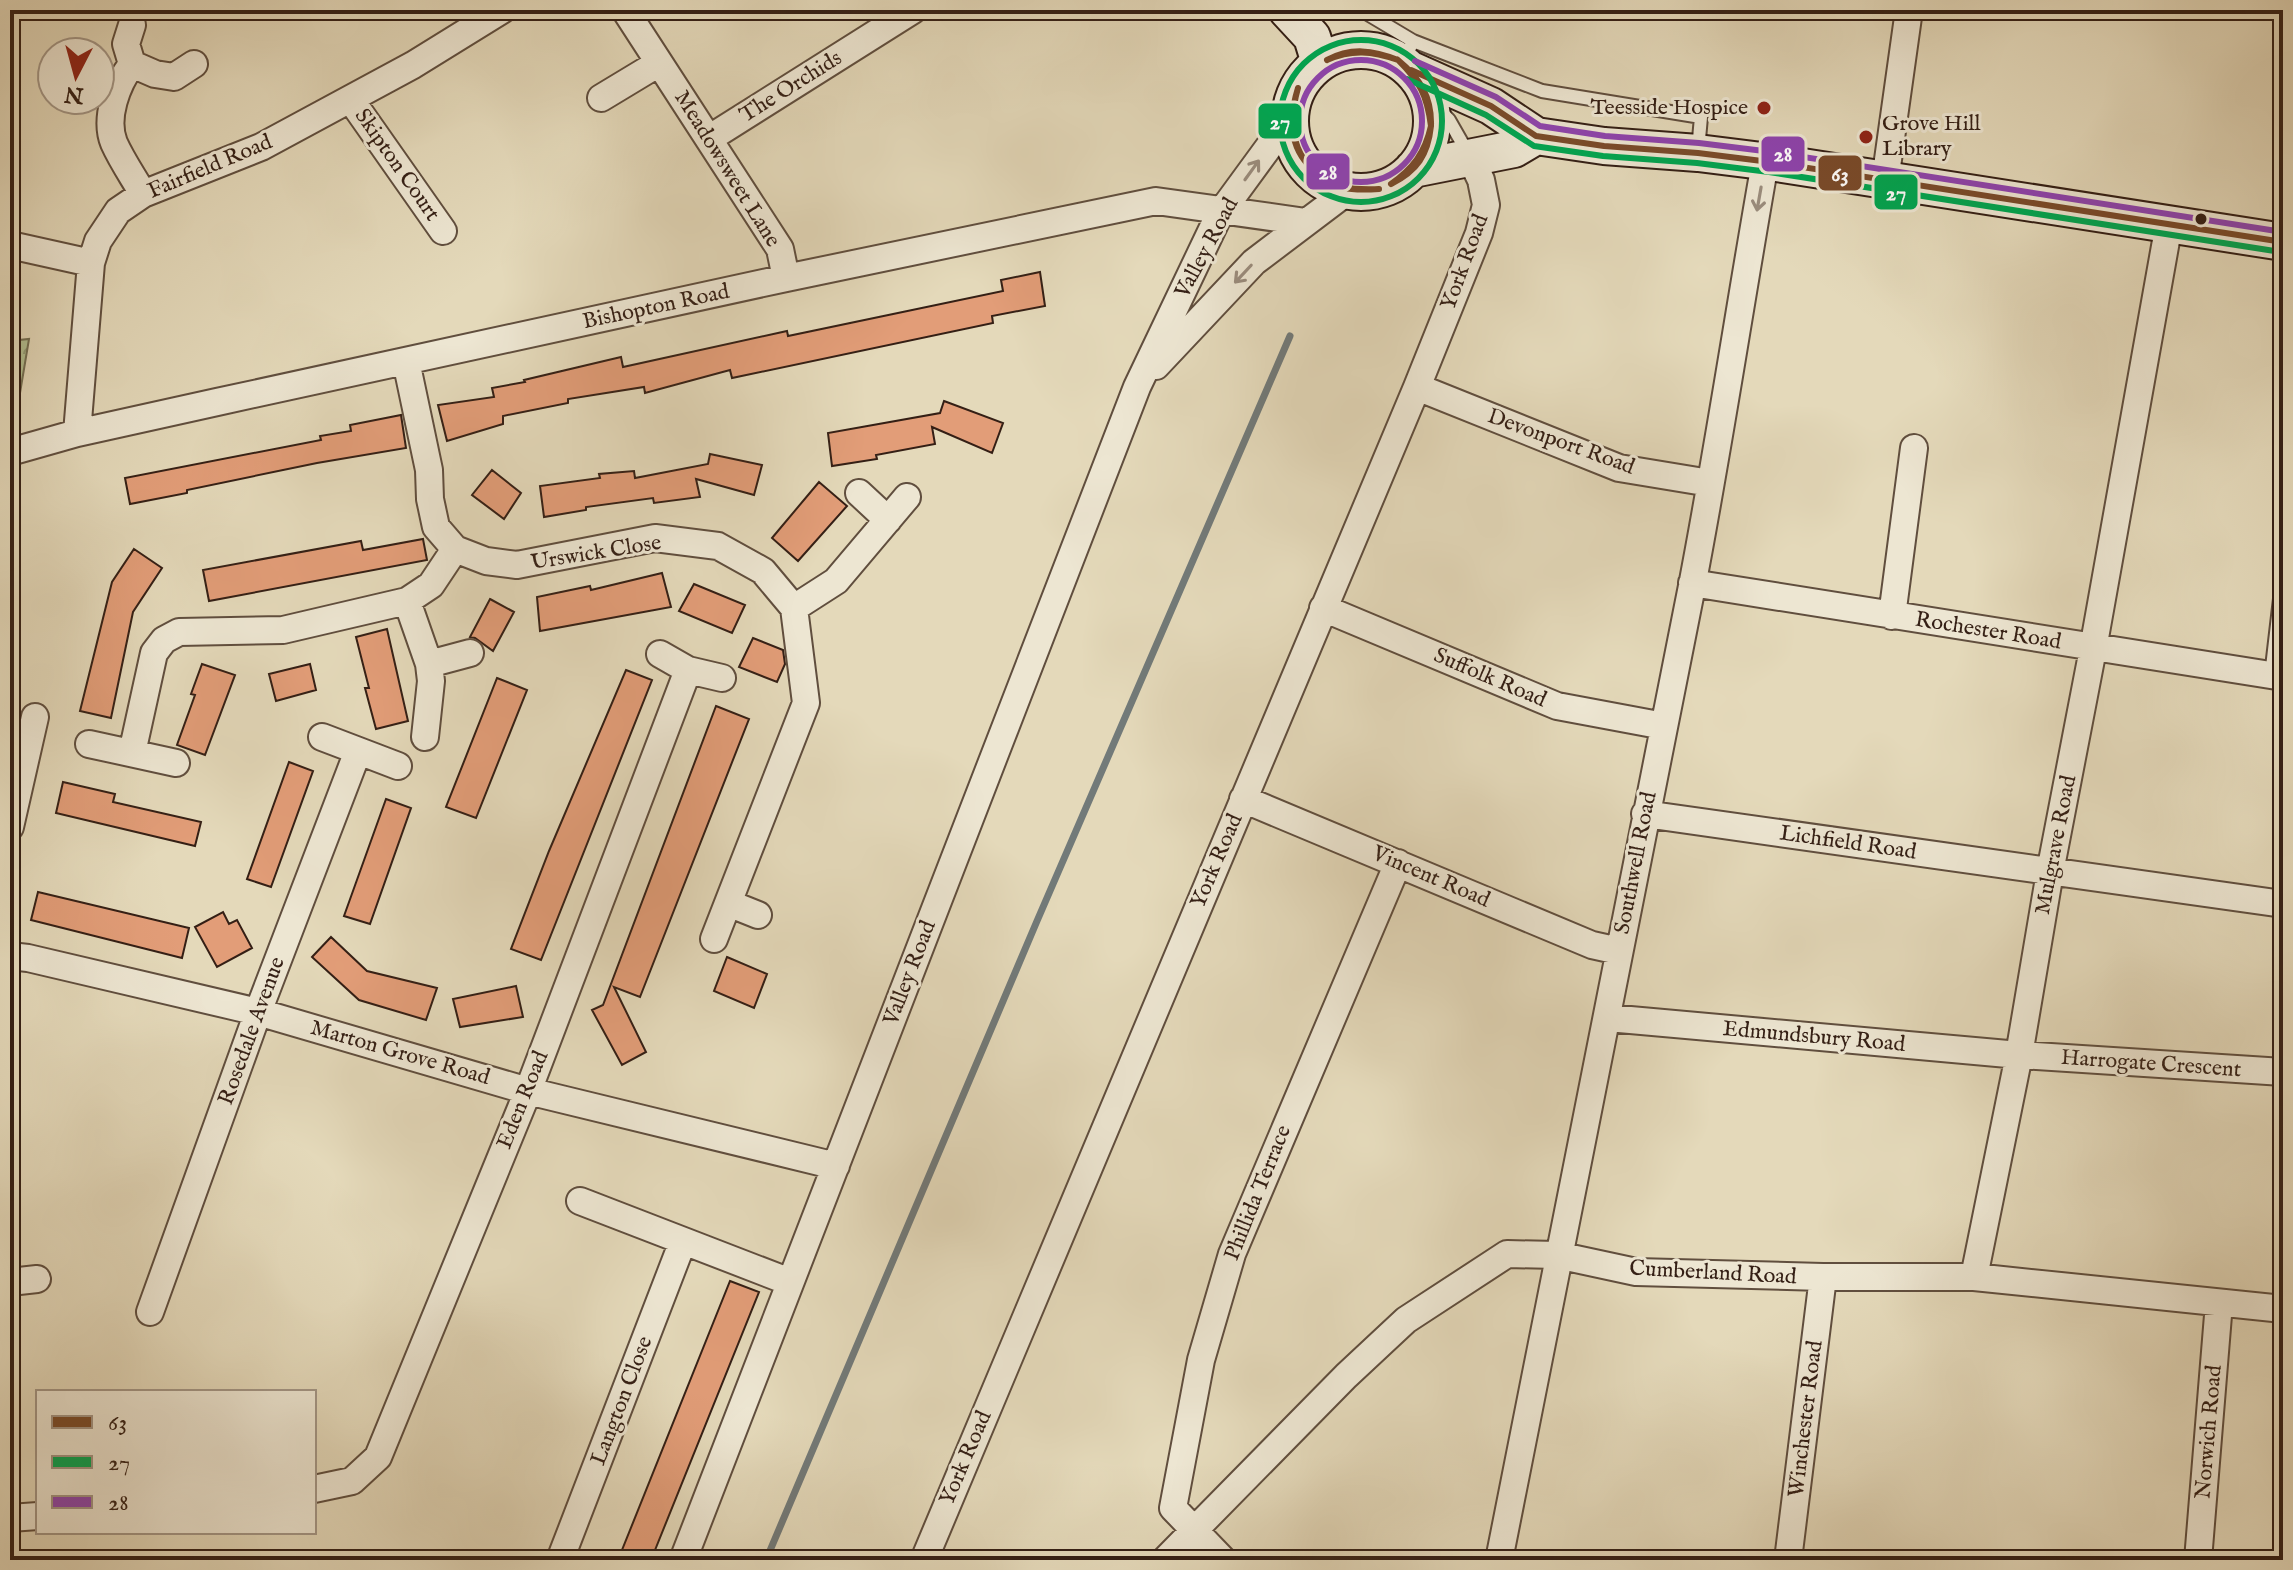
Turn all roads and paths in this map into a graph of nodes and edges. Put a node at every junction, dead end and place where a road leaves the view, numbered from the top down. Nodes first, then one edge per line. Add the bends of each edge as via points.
1 (502, 10) edge
2 (625, 10) edge
3 (913, 10) edge
4 (1287, 10) edge
5 (1361, 10) edge
6 (1909, 10) edge
7 (132, 25) dead end
8 (659, 63) junction
9 (1320, 63) junction
10 (132, 64) junction
11 (194, 64) dead end
12 (1414, 68) junction
13 (601, 98) dead end
14 (351, 100) junction
15 (1290, 118) junction
16 (1536, 136) junction
17 (710, 138) junction
18 (1698, 153) junction
19 (1471, 159) junction
20 (1765, 163) junction
21 (1413, 169) junction
22 (1885, 181) junction
23 (1348, 191) junction
24 (143, 194) junction
25 (1222, 212) junction
26 (1306, 222) junction
27 (2169, 224) junction
28 (443, 231) dead end
29 (2283, 242) edge
30 (10, 245) edge
31 (91, 263) junction
32 (786, 278) junction
33 (406, 361) junction
34 (1137, 387) junction
35 (1417, 387) junction
36 (77, 433) junction
37 (1914, 448) dead end
38 (10, 452) edge
39 (1710, 483) junction
40 (859, 493) dead end
41 (907, 497) dead end
42 (888, 520) junction
43 (455, 549) junction
44 (2283, 573) edge
45 (1692, 583) junction
46 (407, 601) junction
47 (794, 608) junction
48 (1323, 608) junction
49 (1892, 616) junction
50 (2093, 649) junction
51 (470, 653) dead end
52 (660, 654) dead end
53 (429, 664) junction
54 (688, 670) junction
55 (2277, 676) edge
56 (722, 678) dead end
57 (35, 717) dead end
58 (1664, 726) junction
59 (322, 737) dead end
60 (425, 737) dead end
61 (89, 744) dead end
62 (358, 751) junction
63 (132, 753) junction
64 (176, 763) dead end
65 (398, 766) dead end
66 (1243, 799) junction
67 (1645, 814) junction
68 (10, 827) edge
69 (1398, 863) junction
70 (2050, 872) junction
71 (728, 903) junction
72 (2283, 904) edge
73 (758, 915) dead end
74 (714, 939) dead end
75 (1619, 951) junction
76 (10, 956) edge
77 (258, 1012) junction
78 (1608, 1018) junction
79 (2019, 1055) junction
80 (2283, 1072) edge
81 (528, 1091) junction
82 (836, 1166) junction
83 (580, 1201) dead end
84 (683, 1241) junction
85 (1557, 1255) junction
86 (1823, 1277) junction
87 (1974, 1277) junction
88 (37, 1279) dead end
89 (10, 1282) edge
90 (790, 1282) junction
91 (2219, 1303) junction
92 (2283, 1309) edge
93 (150, 1312) dead end
94 (316, 1489) edge
95 (36, 1516) edge
96 (10, 1518) edge
97 (1193, 1532) junction
98 (560, 1560) edge
99 (683, 1560) edge
100 (924, 1560) edge
101 (1165, 1560) edge
102 (1223, 1560) edge
103 (1499, 1560) edge
104 (1788, 1560) edge
105 (2198, 1560) edge

1 - 14 street, Fairfield Road
2 - 8 street, Meadowsweet Lane
3 - 17 street, The Orchids
4 - 9 street via 1312,37
5 - 12 lane
6 - 22 street
7 - 10 street via 126,44
8 - 13 street
8 - 17 street, Meadowsweet Lane
9 - 12 street via 1362,50
9 - 15 street via 1299,87
10 - 11 street via 174,77
10 - 24 street via 119,81 112,109 113,140
12 - 16 street via 1491,106
12 - 18 lane via 1701,117
12 - 19 lane
12 - 21 street via 1432,117 1431,136
14 - 24 street, Fairfield Road via 261,147
14 - 28 street, Skipton Court
15 - 23 street via 1300,157 1312,172
25 -> 15 street, Valley Road
16 - 18 street
16 - 19 street via 1514,149
17 - 32 street, Meadowsweet Lane via 780,249
18 - 20 street
19 - 21 street
19 - 35 street, York Road via 1486,205
20 - 22 street
20 -> 39 street, Southwell Road
21 - 23 street via 1384,189
22 - 27 street
23 - 26 street, Valley Road
24 - 31 street, Fairfield Road via 118,211
25 - 26 street, Bishopton Road
25 - 32 street, Bishopton Road via 1156,201
25 - 34 street, Valley Road
26 -> 34 street, Valley Road via 1254,262
27 - 29 street
27 - 50 street, Mulgrave Road
30 - 31 street
31 - 36 street, Fairfield Road
32 - 33 street, Bishopton Road
33 - 36 street, Bishopton Road
33 - 43 street via 436,527
34 - 82 street, Valley Road
35 - 39 street, Devonport Road via 1619,468
35 - 48 street, York Road
36 - 38 street, Bishopton Road
37 - 49 street
39 - 45 street, Southwell Road
40 - 42 street
41 - 42 street
42 - 47 street via 836,581
43 - 46 street via 431,585
43 - 47 street, Urswick Close via 517,565 655,538 718,546 763,571
44 - 55 lane
45 - 49 street, Rochester Road
45 - 58 street, Southwell Road
46 - 53 street
46 - 63 street via 283,630 179,632 164,640 154,653
47 - 71 street via 806,703
48 - 58 street, Suffolk Road via 1557,706
48 - 66 street, York Road
49 - 50 street, Rochester Road
50 - 55 street, Rochester Road
50 - 70 street, Mulgrave Road
51 - 53 street
52 - 54 street
53 - 60 street
54 - 56 street
54 - 81 street, Eden Road
57 - 68 street
58 - 67 street, Southwell Road
59 - 62 street
61 - 63 street
62 - 65 street
62 - 77 street, Rosedale Avenue
63 - 64 street
66 - 69 street, Vincent Road
66 - 100 street, York Road
67 - 70 street, Lichfield Road
67 - 75 street, Southwell Road
69 - 75 street, Vincent Road via 1592,945
69 - 97 street, Phillida Terrace via 1232,1254 1201,1360 1173,1508
70 - 72 street
70 - 79 street, Mulgrave Road
71 - 73 street
71 - 74 street
75 - 78 street, Southwell Road
76 - 77 street, Marton Grove Road
77 - 81 street, Marton Grove Road
77 - 93 street, Rosedale Avenue
78 - 79 street, Edmundsbury Road
78 - 85 street, Southwell Road
79 - 80 street, Harrogate Crescent
79 - 87 street, Mulgrave Road
81 - 82 street, Marton Grove Road
81 - 94 street, Eden Road via 378,1457 352,1481
82 - 90 street, Valley Road
83 - 84 street
84 - 90 street
84 - 98 street, Langton Close
85 - 86 street, Cumberland Road via 1636,1272
85 - 97 street, Cumberland Road via 1507,1254 1406,1320
85 - 103 street, Southwell Road
86 - 87 street, Cumberland Road
86 - 104 street, Winchester Road
87 - 91 street, Cumberland Road
88 - 89 street
90 - 99 street, Valley Road
91 - 92 street, Cumberland Road
91 - 105 street, Norwich Road
95 - 96 street
97 - 101 street, Cumberland Road
97 - 102 street

